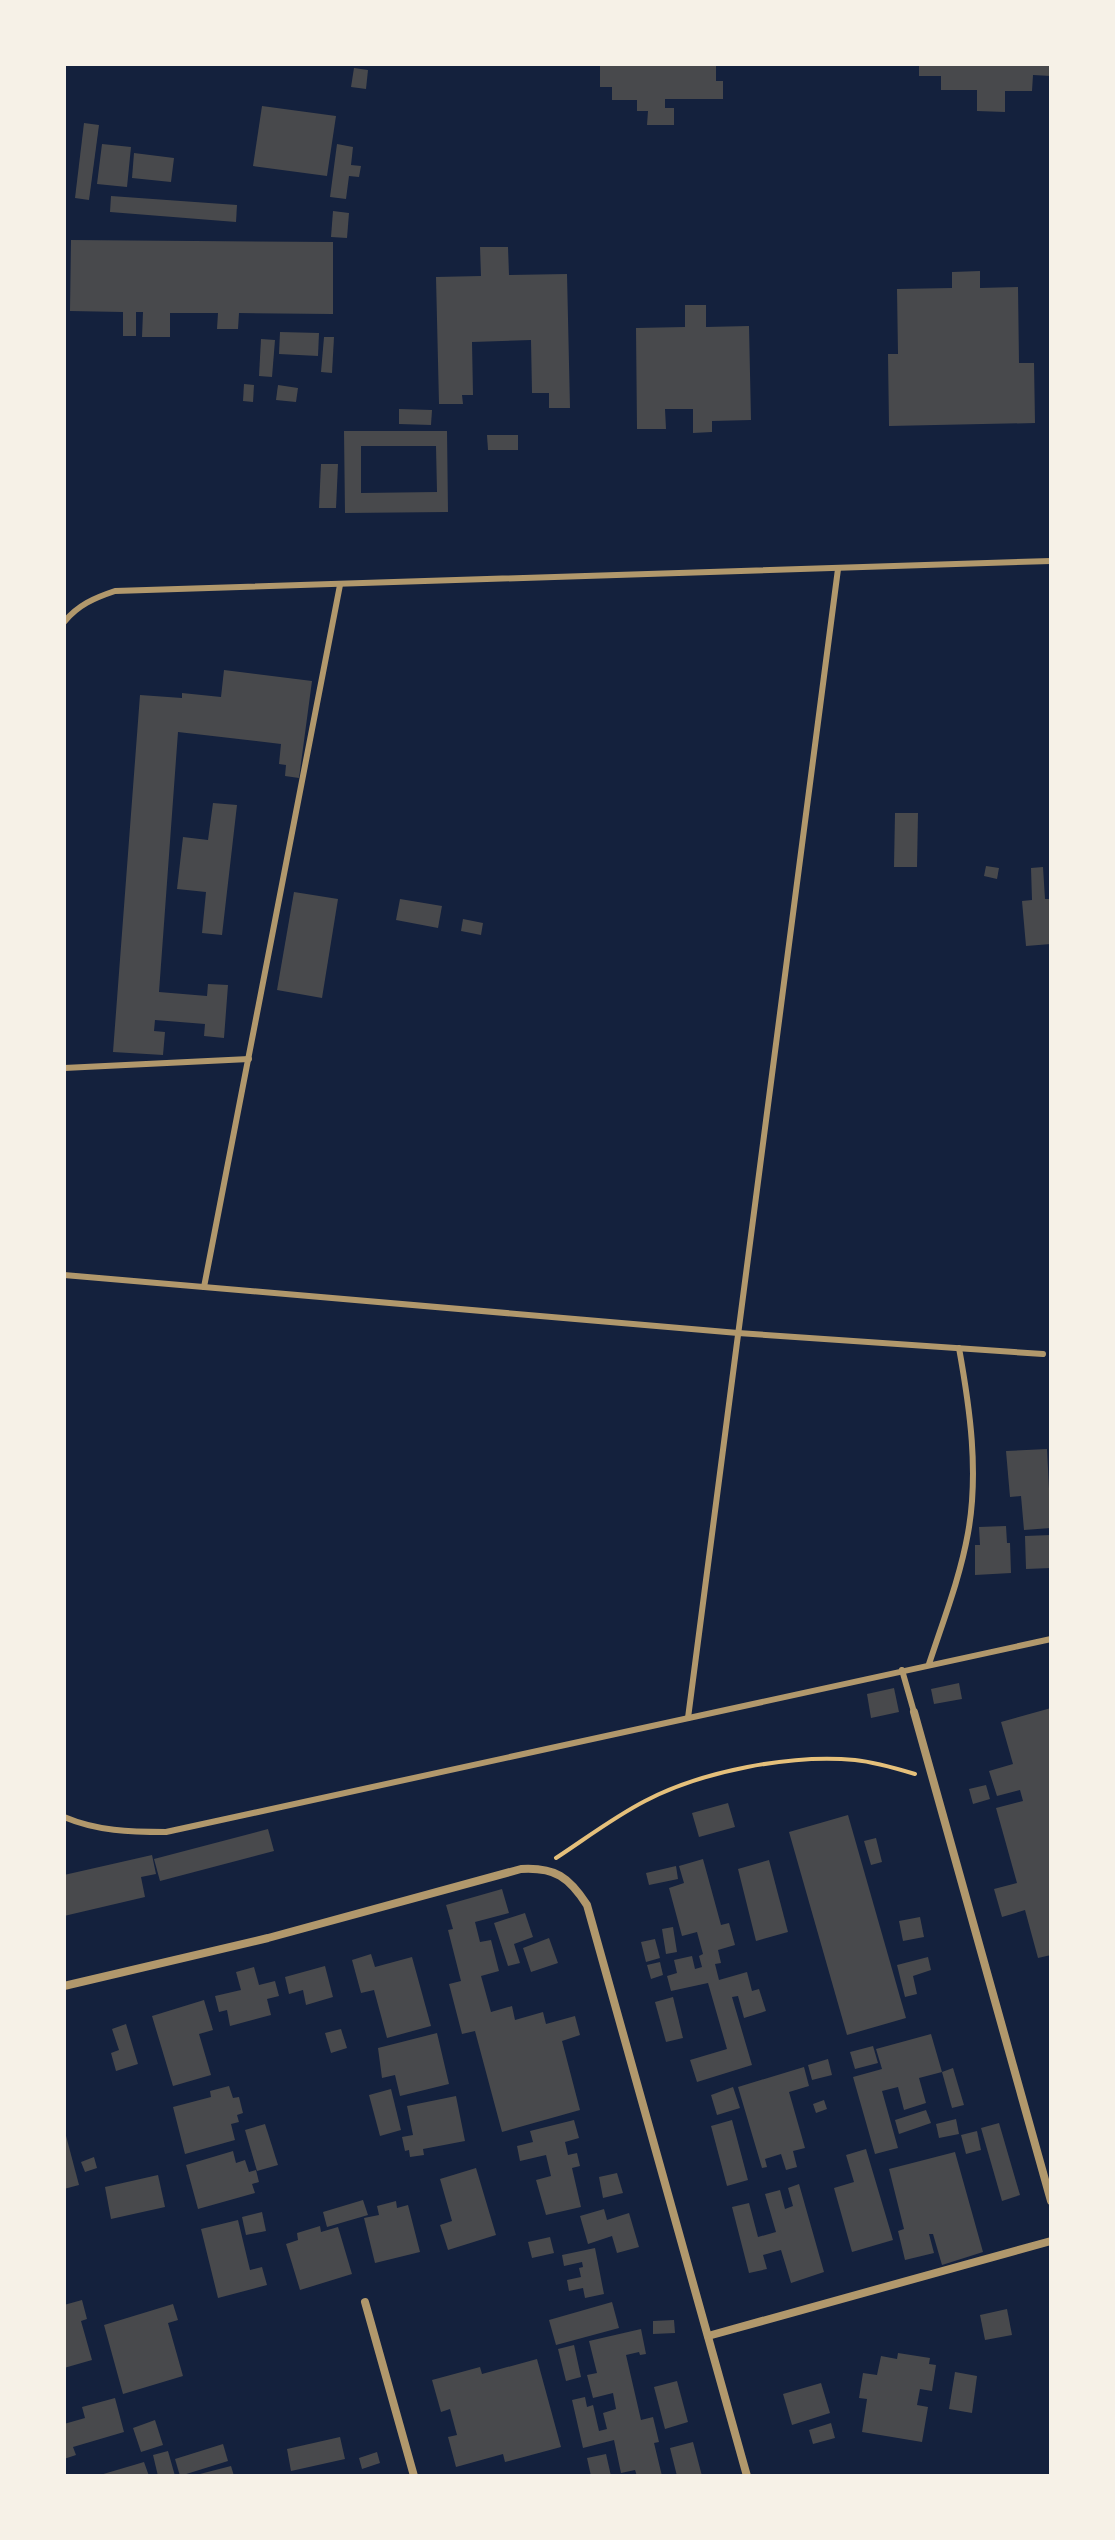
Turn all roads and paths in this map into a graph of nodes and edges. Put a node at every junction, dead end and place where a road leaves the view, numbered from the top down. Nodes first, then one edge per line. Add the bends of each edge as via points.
1 (1051, 561) edge
2 (838, 569) junction
3 (340, 585) junction
4 (64, 622) edge
5 (249, 1059) junction
6 (64, 1068) edge
7 (64, 1275) edge
8 (204, 1287) junction
9 (738, 1333) junction
10 (959, 1348) junction
11 (1043, 1354) dead end
12 (1051, 1639) edge
13 (929, 1664) junction
14 (902, 1670) junction
15 (914, 1712) joint
16 (688, 1718) junction
17 (932, 1779) junction
18 (64, 1817) edge
19 (540, 1868) junction
20 (64, 1986) edge
21 (1051, 2201) edge
22 (1051, 2241) edge
23 (365, 2302) dead end
24 (708, 2336) junction
25 (414, 2476) edge
26 (747, 2476) edge

1 - 2 lane
2 - 3 lane
2 - 9 lane
3 - 4 lane via 115,591 74,610
3 - 5 lane
5 - 6 lane
5 - 8 lane
7 - 8 lane
8 - 9 lane
9 - 10 lane
9 - 16 lane
10 - 11 lane
10 - 13 lane via 971,1435 972,1505 962,1559
12 - 13 lane
13 - 14 lane
14 - 15 lane
14 - 16 lane
15 - 17 street
16 - 18 lane via 166,1832 121,1832
17 - 19 path via 831,1759 709,1776 642,1802
17 - 21 street
19 - 20 street
19 - 24 street via 576,1887 587,1905
22 - 24 street
23 - 25 street
24 - 26 street

